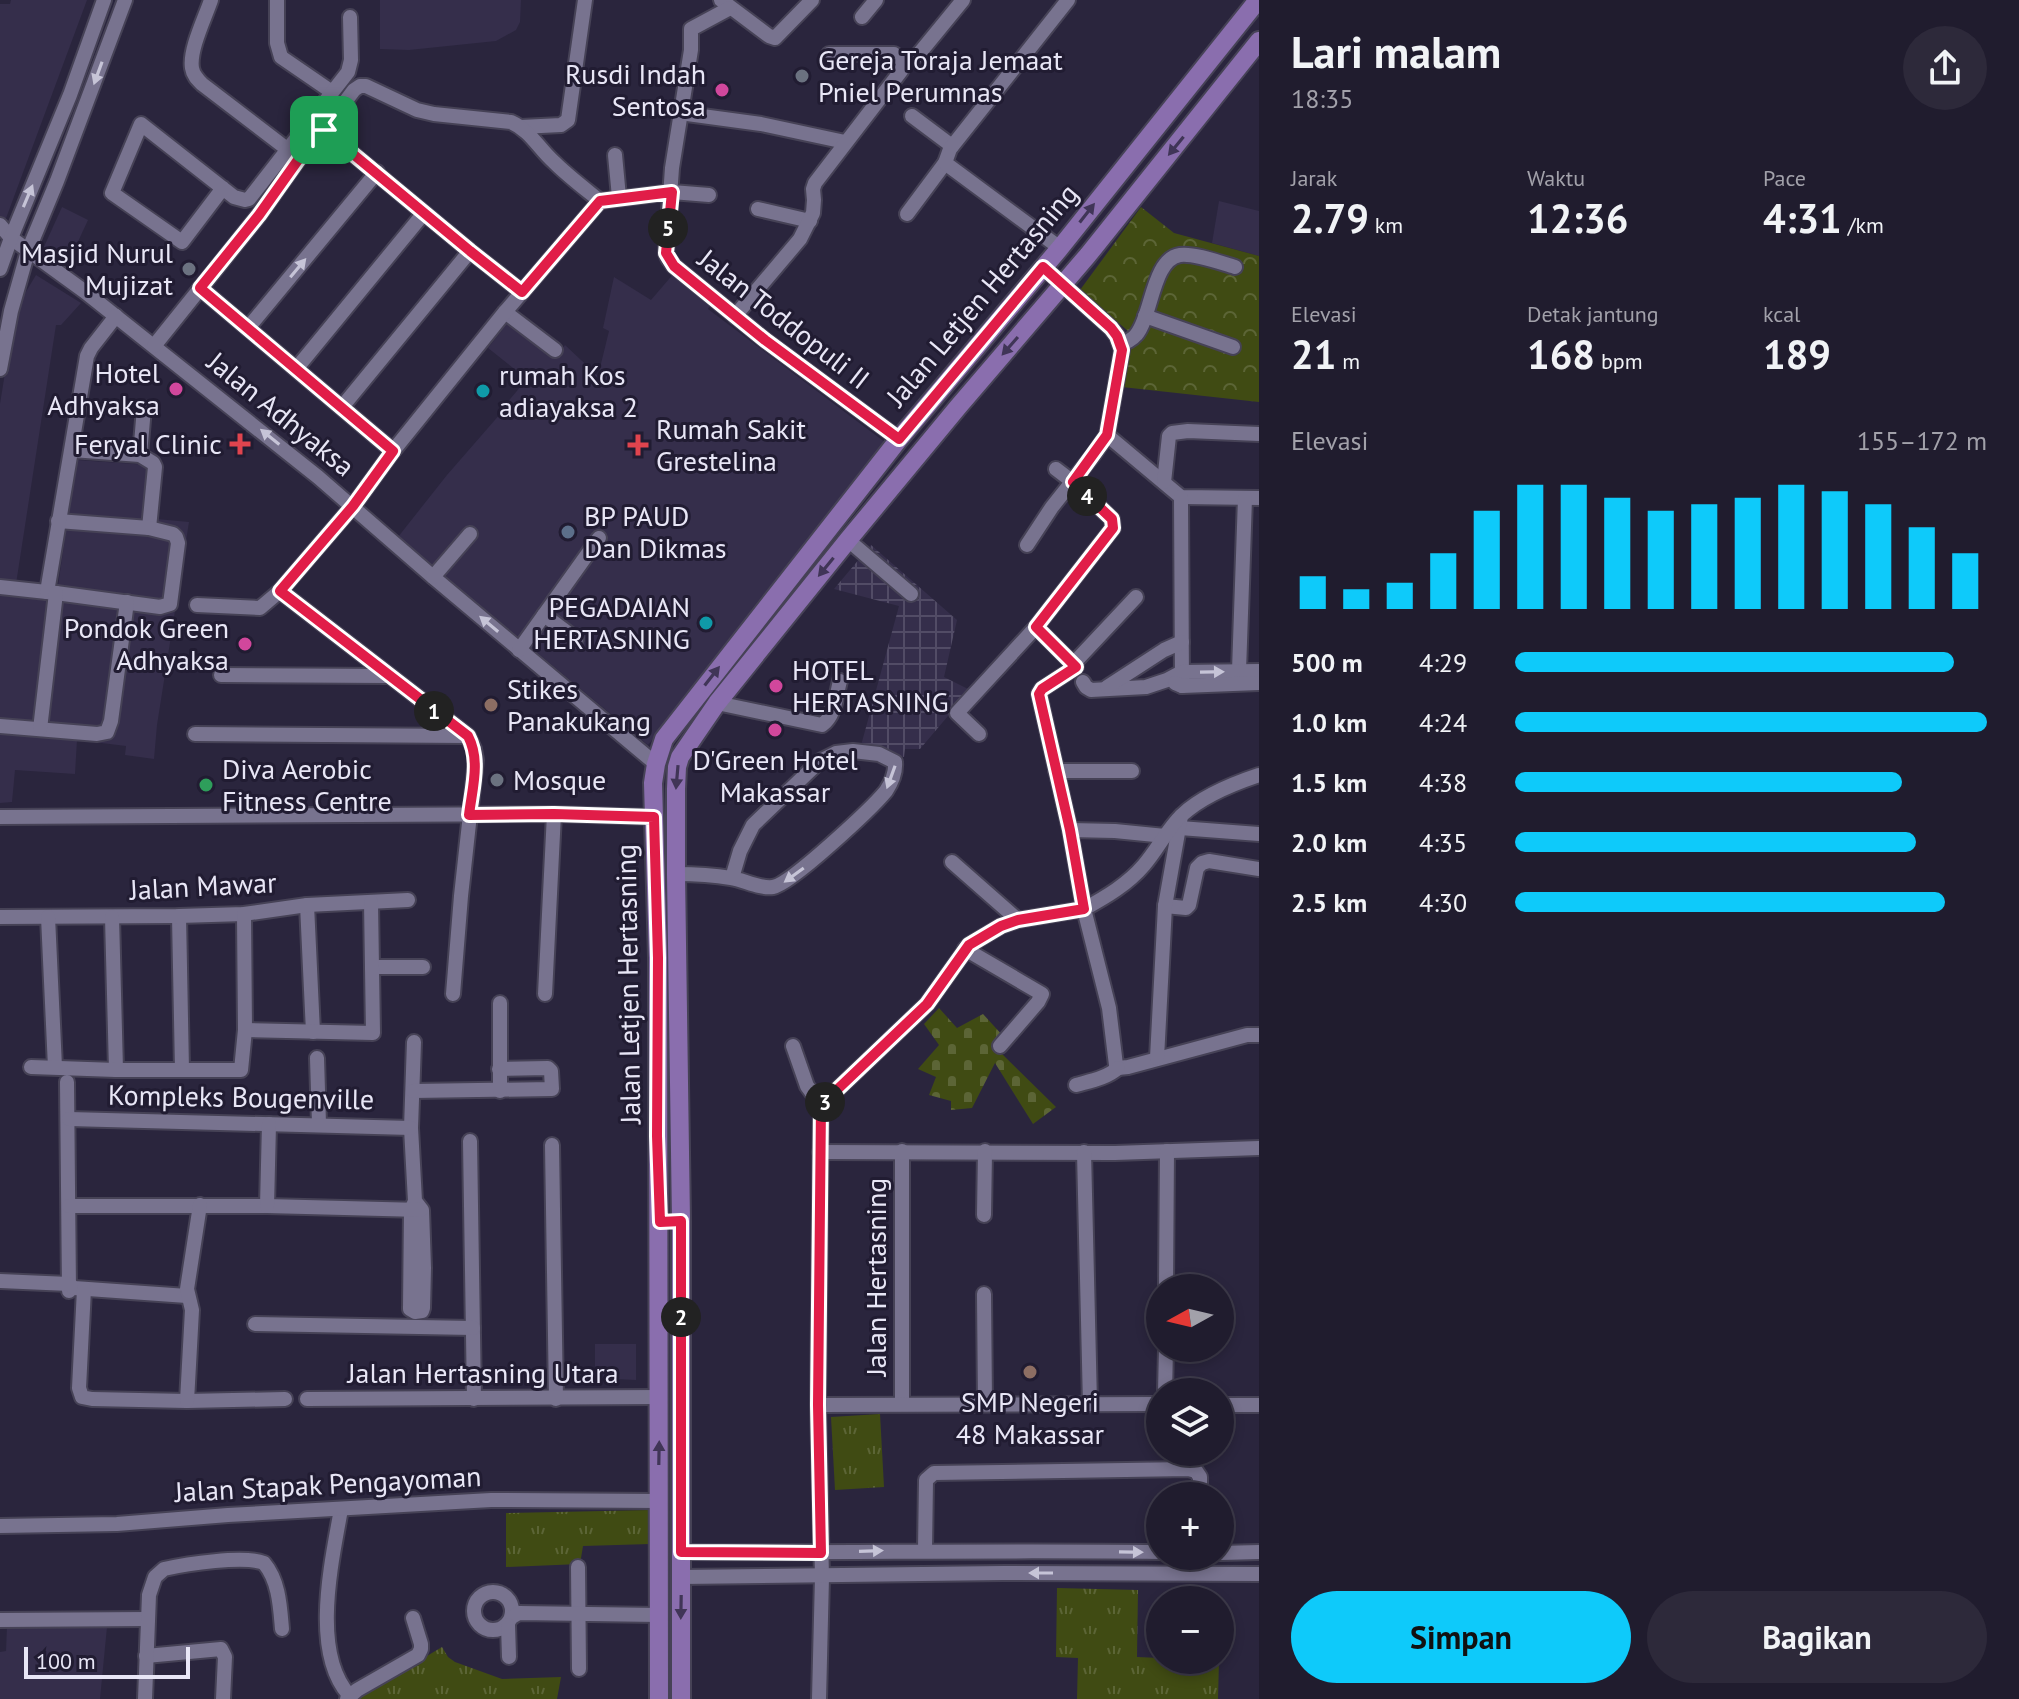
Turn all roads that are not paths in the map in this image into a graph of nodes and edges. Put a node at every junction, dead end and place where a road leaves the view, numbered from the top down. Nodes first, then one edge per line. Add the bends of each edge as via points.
1 (104, 0) edge
2 (125, 0) edge
3 (211, 0) edge
4 (277, 0) edge
5 (585, 0) edge
6 (812, 0) edge
7 (876, 0) edge
8 (1068, 0) edge
9 (1258, 0) edge
10 (955, 3) edge
11 (726, 4) edge
12 (350, 17) dead end
13 (862, 17) dead end
14 (1259, 41) edge
15 (829, 54) dead end
16 (918, 55) dead end
17 (332, 92) junction
18 (1175, 102) junction
19 (680, 113) junction
20 (912, 116) dead end
21 (1197, 119) junction
22 (521, 127) junction
23 (324, 130) junction
24 (845, 142) junction
25 (952, 146) junction
26 (287, 149) junction
27 (615, 155) dead end
28 (945, 163) junction
29 (377, 172) junction
30 (223, 188) junction
31 (672, 192) junction
32 (709, 195) dead end
33 (619, 197) junction
34 (600, 201) junction
35 (758, 209) dead end
36 (424, 213) junction
37 (907, 214) dead end
38 (810, 221) junction
39 (0, 225) edge
40 (5, 236) edge
41 (1060, 248) junction
42 (28, 251) junction
43 (470, 251) junction
44 (1043, 267) junction
45 (1235, 267) dead end
46 (0, 269) edge
47 (1063, 285) junction
48 (200, 288) junction
49 (522, 292) junction
50 (505, 312) junction
51 (116, 316) junction
52 (735, 316) junction
53 (1145, 316) junction
54 (248, 328) junction
55 (1120, 344) junction
56 (154, 346) junction
57 (1233, 347) dead end
58 (555, 350) dead end
59 (0, 369) edge
60 (296, 369) junction
61 (342, 407) junction
62 (144, 408) dead end
63 (1259, 434) edge
64 (1107, 435) junction
65 (899, 439) junction
66 (72, 450) junction
67 (393, 451) junction
68 (140, 455) junction
69 (1056, 469) dead end
70 (1073, 482) junction
71 (1164, 482) junction
72 (864, 484) junction
73 (1181, 497) junction
74 (883, 498) junction
75 (1252, 498) edge
76 (353, 506) junction
77 (58, 521) junction
78 (149, 528) junction
79 (470, 534) dead end
80 (599, 538) dead end
81 (848, 540) junction
82 (1027, 545) dead end
83 (433, 577) junction
84 (0, 587) edge
85 (280, 591) junction
86 (51, 592) junction
87 (911, 594) dead end
88 (1136, 597) dead end
89 (127, 602) junction
90 (197, 605) dead end
91 (544, 615) junction
92 (1036, 627) junction
93 (576, 639) dead end
94 (1182, 642) junction
95 (519, 650) junction
96 (1075, 665) junction
97 (1239, 671) junction
98 (1259, 671) edge
99 (221, 675) dead end
100 (389, 676) junction
101 (1182, 679) junction
102 (840, 681) dead end
103 (1083, 682) dead end
104 (1259, 683) edge
105 (1105, 689) junction
106 (717, 703) junction
107 (0, 726) edge
108 (40, 729) junction
109 (195, 734) dead end
110 (979, 734) dead end
111 (468, 736) junction
112 (656, 764) junction
113 (1056, 771) junction
114 (1132, 771) dead end
115 (1259, 775) edge
116 (554, 814) junction
117 (469, 815) junction
118 (0, 817) edge
119 (654, 817) junction
120 (1180, 822) junction
121 (1070, 830) junction
122 (1259, 834) edge
123 (1165, 836) junction
124 (952, 862) dead end
125 (1259, 869) edge
126 (676, 874) junction
127 (732, 878) junction
128 (408, 900) dead end
129 (371, 902) junction
130 (307, 905) junction
131 (1165, 906) junction
132 (1084, 909) junction
133 (244, 914) junction
134 (179, 916) junction
135 (0, 917) edge
136 (48, 917) junction
137 (112, 917) junction
138 (1018, 920) junction
139 (965, 949) junction
140 (372, 967) junction
141 (423, 967) dead end
142 (453, 994) dead end
143 (545, 994) dead end
144 (500, 1003) dead end
145 (245, 1030) junction
146 (313, 1032) junction
147 (1259, 1035) edge
148 (414, 1042) dead end
149 (793, 1046) dead end
150 (1000, 1046) dead end
151 (317, 1058) dead end
152 (1157, 1058) junction
153 (31, 1067) dead end
154 (55, 1067) junction
155 (1118, 1068) junction
156 (499, 1069) junction
157 (116, 1070) junction
158 (182, 1070) junction
159 (67, 1082) dead end
160 (1076, 1085) dead end
161 (413, 1091) junction
162 (500, 1091) junction
163 (821, 1105) junction
164 (69, 1119) junction
165 (269, 1124) junction
166 (319, 1124) junction
167 (411, 1128) junction
168 (470, 1141) dead end
169 (552, 1145) dead end
170 (1259, 1148) edge
171 (902, 1151) junction
172 (985, 1151) junction
173 (1167, 1151) junction
174 (820, 1152) junction
175 (1084, 1152) junction
176 (200, 1205) junction
177 (69, 1206) junction
178 (267, 1206) junction
179 (416, 1207) junction
180 (984, 1215) dead end
181 (681, 1221) junction
182 (660, 1222) junction
183 (1166, 1274) edge
184 (0, 1281) edge
185 (74, 1288) junction
186 (0, 1291) edge
187 (984, 1294) dead end
188 (187, 1296) junction
189 (255, 1324) dead end
190 (473, 1328) junction
191 (660, 1397) junction
192 (285, 1399) dead end
193 (307, 1399) dead end
194 (474, 1399) junction
195 (556, 1399) junction
196 (187, 1401) junction
197 (902, 1403) junction
198 (985, 1404) junction
199 (1090, 1404) junction
200 (1146, 1404) edge
201 (818, 1405) junction
202 (1234, 1405) edge
203 (1259, 1405) edge
204 (1200, 1482) edge
205 (659, 1501) junction
206 (341, 1509) junction
207 (0, 1526) edge
208 (925, 1550) junction
209 (681, 1552) junction
210 (1146, 1552) edge
211 (1259, 1552) edge
212 (754, 1553) junction
213 (821, 1553) junction
214 (1234, 1553) edge
215 (578, 1567) dead end
216 (1259, 1574) edge
217 (681, 1577) junction
218 (754, 1577) junction
219 (822, 1577) junction
220 (579, 1615) junction
221 (659, 1615) junction
222 (413, 1618) dead end
223 (148, 1619) junction
224 (0, 1620) edge
225 (282, 1629) dead end
226 (146, 1656) junction
227 (509, 1657) dead end
228 (579, 1669) dead end
229 (348, 1698) edge
230 (145, 1699) edge
231 (223, 1699) edge
232 (659, 1699) edge
233 (681, 1699) edge
234 (819, 1699) edge

40 -> 1 street via 70,95
2 -> 42 street
3 - 26 street via 192,58 194,76
4 - 17 street via 281,57
5 - 22 street via 568,120
6 - 11 street via 777,37
7 - 13 street
8 - 25 street
9 - 18 main road, Jalan Letjen Hertasning
10 - 16 street
11 - 19 street, Jalan Toddopuli II via 691,29
12 - 17 street via 350,68
14 - 21 main road, Jalan Letjen Hertasning
15 - 24 street via 894,54 903,65
17 - 26 street
18 - 21 main road
41 -> 18 main road, Jalan Letjen Hertasning
19 - 24 street
19 - 31 street, Jalan Toddopuli II
20 - 25 street
21 -> 47 main road, Jalan Letjen Hertasning
22 - 23 street via 417,110 363,85
22 - 34 street
23 - 29 street
23 - 48 street
24 - 38 street via 815,183
25 - 28 street
26 - 30 street via 249,199
27 - 33 street
28 - 37 street
28 - 41 street
29 - 36 street
54 -> 29 street
30 - 30 street via 141,124 112,193 182,242
31 - 32 street
31 - 33 street
31 - 52 street, Jalan Toddopuli II via 668,258
33 - 34 street
34 - 49 street
35 - 38 street
36 - 43 street
36 - 60 street
38 - 52 street
39 - 40 street, Jalan Adhyaksa
40 - 42 street, Jalan Adhyaksa
40 - 46 street
41 - 44 main road, Jalan Letjen Hertasning
42 - 51 street, Jalan Adhyaksa
42 - 59 street
43 - 49 street
43 - 61 street
44 - 47 street
44 - 65 main road, Jalan Letjen Hertasning
45 - 53 street via 1176,256 1165,264
47 - 55 street via 1111,328
47 -> 74 main road, Jalan Letjen Hertasning
48 - 54 street
48 - 56 street
49 - 50 street
50 - 58 street
50 - 67 street
51 - 56 street, Jalan Adhyaksa
51 - 66 street via 87,356
52 - 65 street, Jalan Toddopuli II
53 - 55 street via 1139,333
53 - 57 street
54 - 60 street
55 - 64 street
76 -> 56 street, Jalan Adhyaksa
60 - 61 street
61 - 67 street
62 - 68 street
63 - 71 street via 1172,433
64 - 70 street
64 - 71 street
65 - 72 main road, Jalan Letjen Hertasning
66 - 68 street
66 - 77 street
67 - 76 street
68 - 78 street via 155,467
69 - 70 street
70 - 82 street
70 - 92 street via 1112,519 1113,528
71 - 73 street
72 - 74 main road
112 -> 72 main road, Jalan Letjen Hertasning via 670,730
73 - 75 street
73 - 94 street
74 - 81 main road, Jalan Letjen Hertasning
75 - 97 street
76 - 83 street, Jalan Adhyaksa
76 - 85 street
77 - 78 street
77 - 86 street
78 - 89 street via 173,534 178,543 172,600 160,607
79 - 83 street
80 - 91 street
81 - 87 street
81 -> 106 main road, Jalan Letjen Hertasning
95 -> 83 street, Jalan Adhyaksa
84 - 86 street
85 - 90 street via 257,609
85 - 100 street
86 - 89 street
86 - 108 street
88 - 96 street
89 - 108 street via 107,732
91 - 93 street
91 - 95 street
92 - 96 street
92 - 110 street via 957,713
94 - 101 street
94 - 105 street
95 - 112 street, Jalan Adhyaksa
96 - 113 street via 1039,691
97 - 98 street
101 -> 97 street
99 - 100 street
100 - 111 street
101 - 104 street
101 - 105 street
102 - 106 street via 831,716 822,725
103 - 105 street via 1091,690
106 -> 126 main road, Jalan Letjen Hertasning via 677,767
107 - 108 street
109 - 111 street
111 - 117 street via 476,760
112 - 119 main road, Jalan Letjen Hertasning
113 - 114 street
113 - 121 street
115 - 120 street via 1199,803
116 - 117 street
116 - 119 street
116 - 143 street
117 - 118 street
117 - 142 street
119 - 182 main road, Jalan Letjen Hertasning
120 - 122 street
120 - 123 street
120 - 131 street
121 - 123 street
121 - 132 street
123 - 132 street via 1133,877
124 - 138 street
125 - 131 street via 1202,863 1189,905
126 - 127 street
126 - 181 main road, Jalan Letjen Hertasning
127 -> 127 street via 753,825 820,761 853,751 895,762 886,790 789,880 775,887
128 - 129 street, Jalan Mawar
129 - 130 street, Jalan Mawar
129 - 140 street
130 - 133 street, Jalan Mawar
130 - 146 street
131 - 152 street
132 - 138 street
132 - 155 street
133 - 134 street, Jalan Mawar
133 - 145 street
134 - 137 street, Jalan Mawar
134 - 158 street
135 - 136 street, Jalan Mawar
136 - 137 street, Jalan Mawar
136 - 154 street
137 - 157 street
138 - 139 street
139 - 150 street via 1042,994
139 - 163 street via 927,1004
140 - 141 street
140 - 146 street via 373,1033
144 - 156 street
145 - 146 street
145 - 158 street via 240,1070
147 - 152 street
148 - 161 street, Kompleks Bougenville
149 - 163 street via 807,1086
151 - 166 street
152 - 155 street
153 - 154 street
154 - 157 street
155 - 160 street
156 - 162 street
156 - 162 street via 548,1068 552,1087
157 - 158 street
159 - 164 street
161 - 162 street
161 - 167 street, Kompleks Bougenville
163 - 174 street
164 - 165 street, Kompleks Bougenville
164 - 177 street
165 - 166 street, Kompleks Bougenville
165 - 178 street
166 - 167 street, Kompleks Bougenville
167 - 179 street, Kompleks Bougenville
168 - 190 street
169 - 195 street
170 - 173 street
171 - 172 street
171 - 174 street
171 - 197 street, Jalan Hertasning
172 - 175 street
172 - 180 street
173 - 175 street
173 - 183 street
174 - 201 street
175 - 199 street
176 - 177 street
176 - 178 street
176 - 188 street
177 - 185 street
178 - 179 street
179 - 179 street via 423,1308 419,1312 410,1309
181 - 182 main road
181 - 209 main road, Jalan Letjen Hertasning
182 - 191 main road, Jalan Letjen Hertasning
184 - 185 street
185 - 186 street
185 - 188 street
185 - 196 street via 82,1397
187 - 198 street
188 - 196 street via 192,1310
189 - 190 street
190 - 194 street
191 - 195 street, Jalan Hertasning Utara
205 -> 191 main road, Jalan Letjen Hertasning
192 - 196 street
193 - 194 street, Jalan Hertasning Utara
194 - 195 street, Jalan Hertasning Utara
197 - 198 street, Jalan Hertasning
197 - 201 street, Jalan Hertasning
198 - 199 street, Jalan Hertasning
199 - 200 street, Jalan Hertasning
201 - 213 street
202 - 203 street
204 - 208 street via 1196,1471 1188,1469 934,1473 926,1480
205 - 206 street, Jalan Stapak Pengayoman via 491,1500
205 - 221 main road, Jalan Letjen Hertasning
206 - 207 street, Jalan Stapak Pengayoman
206 - 229 street via 327,1635
208 -> 210 street
213 -> 208 street
209 - 212 street
209 - 217 main road, Jalan Letjen Hertasning
211 - 214 street
212 - 213 street
212 - 218 street
213 - 219 street
215 - 220 street
216 -> 219 street
217 - 218 street
217 -> 233 main road, Jalan Letjen Hertasning
218 - 219 street
219 - 234 street
220 - 221 street
220 - 227 street via 519,1613 510,1621
220 - 228 street
221 - 232 main road, Jalan Letjen Hertasning
222 - 229 street via 421,1644 418,1655
223 - 224 street
223 - 225 street via 149,1595 159,1571 251,1560 264,1563 272,1576
223 - 226 street
226 - 230 street
226 - 231 street via 221,1649

